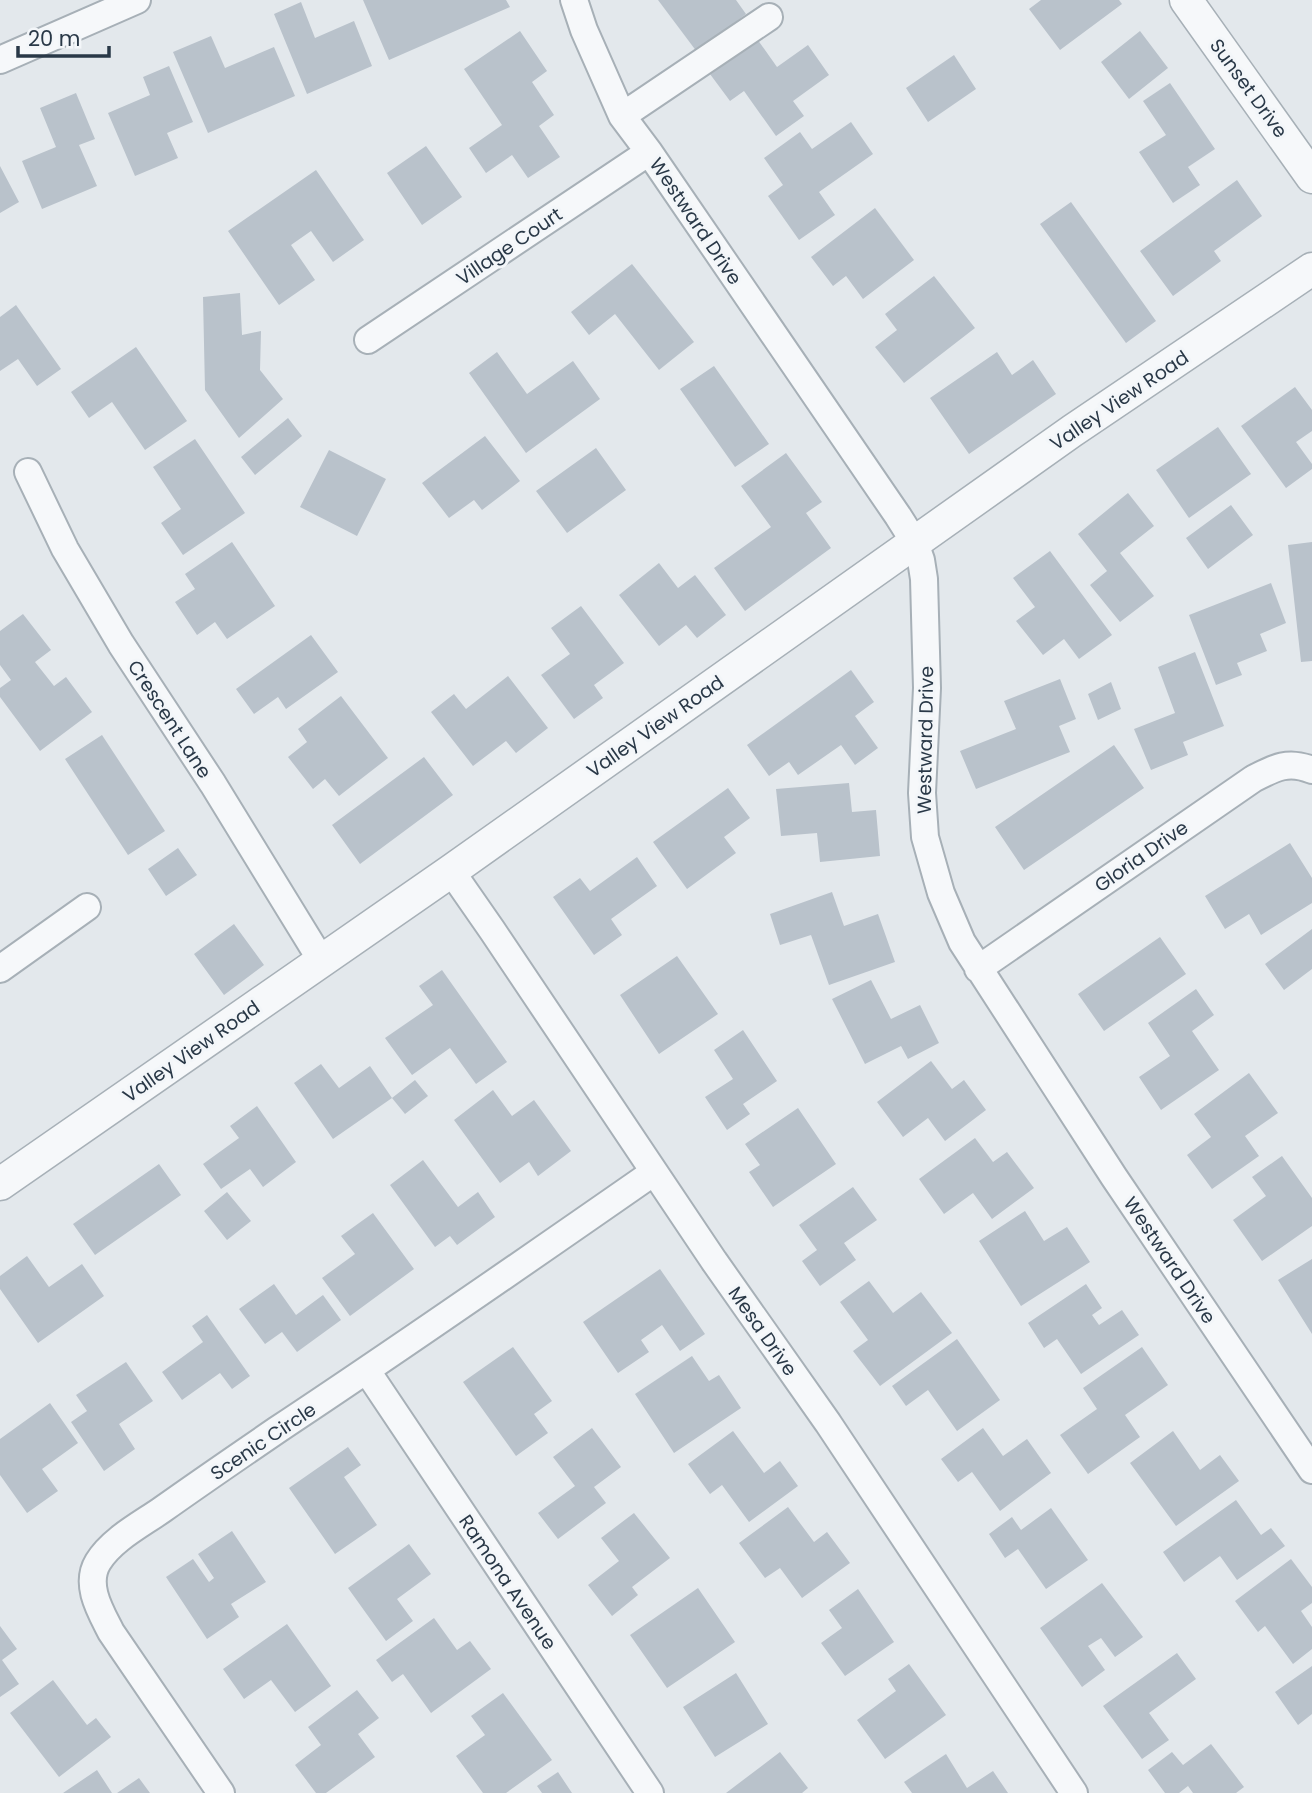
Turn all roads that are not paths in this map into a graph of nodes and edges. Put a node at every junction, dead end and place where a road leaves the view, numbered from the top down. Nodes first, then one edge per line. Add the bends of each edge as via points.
1 (137, 0) edge
2 (574, 0) edge
3 (1186, 0) edge
4 (769, 16) dead end
5 (0, 60) edge
6 (622, 116) junction
7 (649, 152) junction
8 (1312, 177) edge
9 (1312, 269) edge
10 (368, 341) dead end
11 (28, 472) dead end
12 (915, 543) junction
13 (1312, 770) edge
14 (451, 871) junction
15 (87, 907) dead end
16 (321, 960) junction
17 (0, 969) edge
18 (978, 969) junction
19 (654, 1172) junction
20 (0, 1184) edge
21 (367, 1371) junction
22 (1312, 1470) edge
23 (221, 1793) edge
24 (649, 1793) edge
25 (1074, 1793) edge

1 - 5 street
2 - 6 street, Westward Drive
3 - 8 street, Sunset Drive
4 - 6 street
6 - 7 street, Westward Drive
7 - 10 street, Village Court
7 - 12 street, Westward Drive
9 - 12 street, Valley View Road
11 - 16 street, Crescent Lane via 65,549 121,644
12 - 14 street, Valley View Road
12 - 18 street, Westward Drive via 924,579 925,837 941,893
13 - 18 street, Gloria Drive via 1297,764 1277,767 1253,779
14 - 16 street, Valley View Road
14 - 19 street, Mesa Drive
15 - 17 street
16 - 20 street, Valley View Road
18 - 22 street, Westward Drive
19 - 21 street, Scenic Circle
19 - 25 street, Mesa Drive via 828,1423
21 - 23 street, Scenic Circle via 130,1532 96,1564 93,1589 111,1632
21 - 24 street, Ramona Avenue

